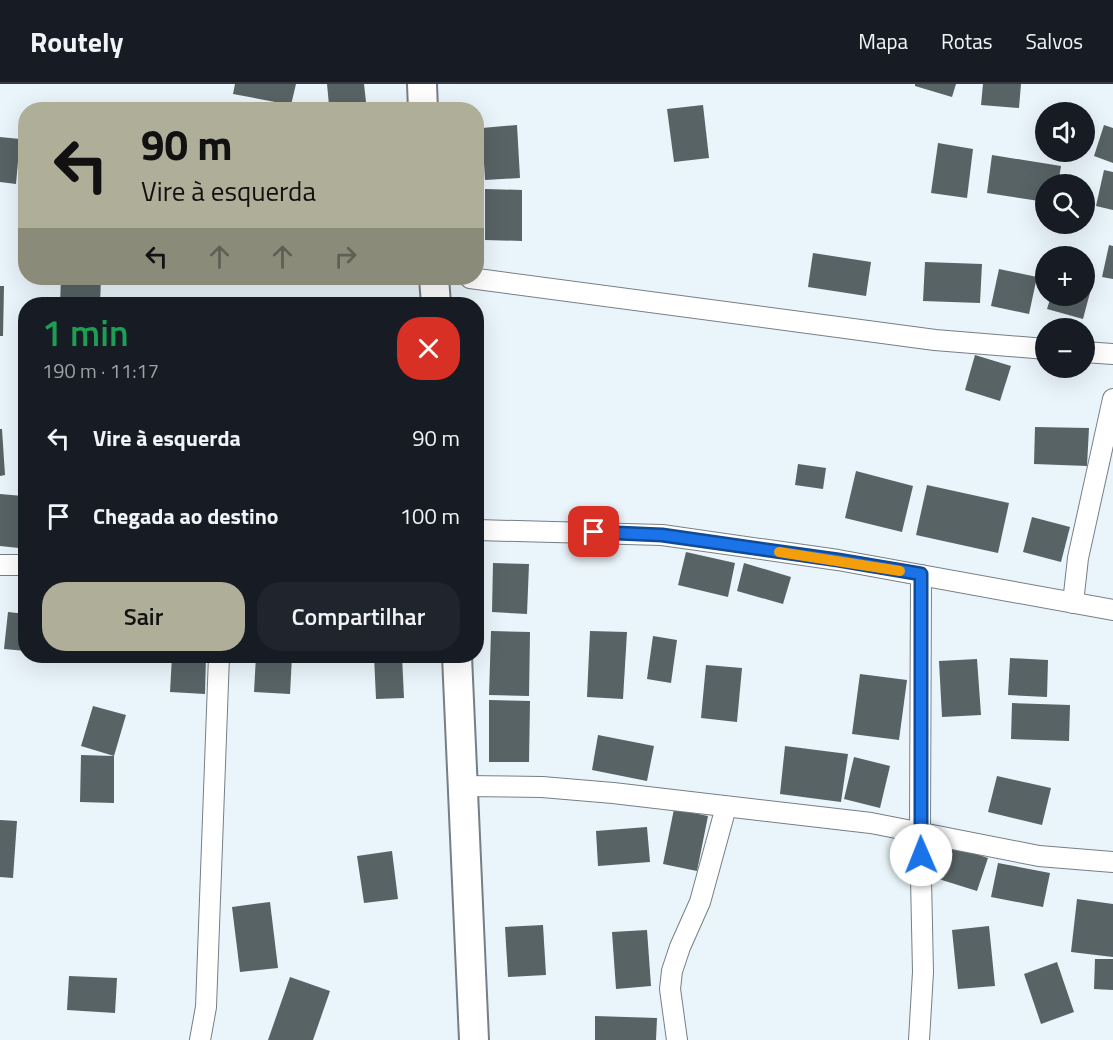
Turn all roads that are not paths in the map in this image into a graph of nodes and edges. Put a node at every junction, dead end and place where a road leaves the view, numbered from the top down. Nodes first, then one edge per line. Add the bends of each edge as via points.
1 (422, 84) edge
2 (423, 102) edge
3 (484, 280) edge
4 (1035, 348) edge
5 (1095, 353) edge
6 (1113, 354) edge
7 (1113, 399) edge
8 (484, 530) edge
9 (0, 565) edge
10 (18, 565) edge
11 (921, 574) junction
12 (1073, 603) junction
13 (1113, 610) edge
14 (219, 663) edge
15 (457, 663) edge
16 (461, 786) junction
17 (726, 807) junction
18 (920, 832) junction
19 (1113, 862) edge
20 (200, 1040) edge
21 (474, 1040) edge
22 (676, 1040) edge
23 (920, 1040) edge

1 - 2 main road
3 - 4 street via 934,340
5 - 6 street
7 - 12 street via 1078,558
8 - 11 street via 662,535
9 - 10 street
11 - 12 street
11 - 18 street
12 - 13 street
14 - 20 street via 206,1007
15 - 16 main road
16 - 17 street via 542,787
16 - 21 main road
17 - 18 street
17 - 22 street via 700,902 672,971 670,989
18 - 19 street via 1039,856
18 - 23 street

